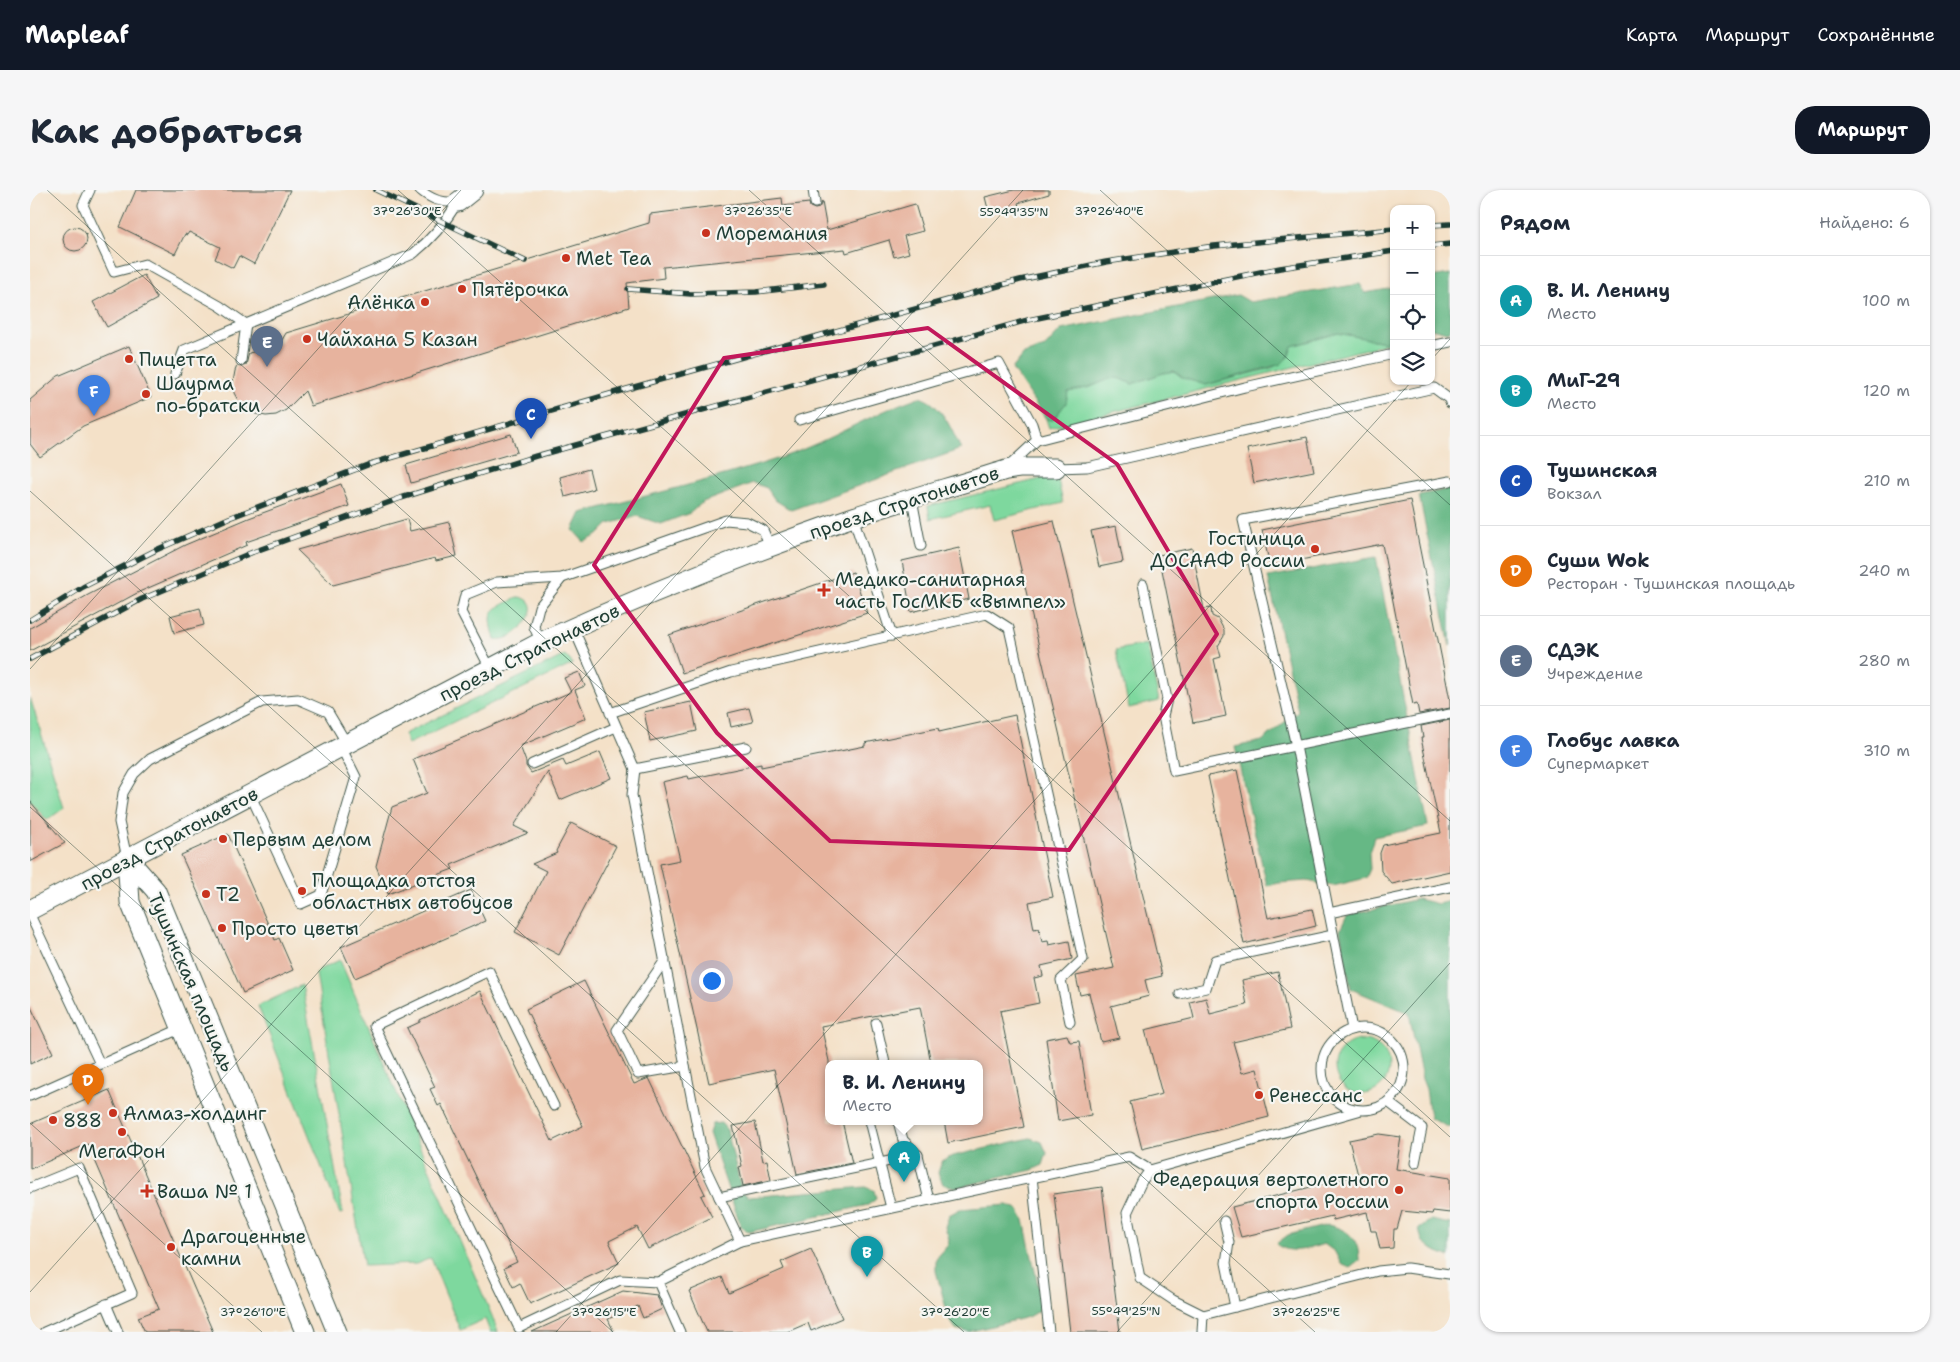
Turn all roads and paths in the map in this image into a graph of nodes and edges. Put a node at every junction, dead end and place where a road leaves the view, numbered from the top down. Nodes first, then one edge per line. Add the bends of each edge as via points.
1 (90, 190) edge
2 (420, 190) edge
3 (473, 190) edge
4 (813, 190) edge
5 (458, 202) junction
6 (815, 202) dead end
7 (246, 324) junction
8 (1450, 342) edge
9 (1435, 345) edge
10 (1390, 355) edge
11 (240, 361) dead end
12 (175, 374) dead end
13 (1450, 403) edge
14 (799, 420) dead end
15 (1037, 440) junction
16 (1056, 468) joint
17 (1006, 470) junction
18 (1450, 481) edge
19 (912, 499) junction
20 (853, 517) junction
21 (770, 546) junction
22 (921, 546) dead end
23 (562, 578) junction
24 (1143, 584) dead end
25 (573, 627) junction
26 (892, 636) junction
27 (541, 642) junction
28 (490, 668) junction
29 (610, 713) junction
30 (1450, 714) edge
31 (616, 727) junction
32 (344, 745) junction
33 (1296, 746) junction
34 (746, 748) dead end
35 (532, 764) dead end
36 (635, 769) junction
37 (250, 794) junction
38 (127, 858) junction
39 (1450, 887) edge
40 (30, 910) edge
41 (1329, 913) junction
42 (30, 915) edge
43 (1333, 935) junction
44 (664, 960) junction
45 (1180, 994) dead end
46 (1070, 1022) dead end
47 (876, 1023) dead end
48 (182, 1028) junction
49 (1352, 1029) junction
50 (884, 1060) edge
51 (100, 1064) junction
52 (685, 1066) junction
53 (30, 1096) edge
54 (1388, 1102) junction
55 (554, 1106) dead end
56 (1358, 1111) junction
57 (870, 1125) edge
58 (899, 1125) edge
59 (918, 1155) junction
60 (1415, 1163) dead end
61 (881, 1164) junction
62 (1150, 1170) junction
63 (1032, 1178) junction
64 (30, 1188) edge
65 (719, 1197) junction
66 (929, 1200) junction
67 (891, 1208) junction
68 (1224, 1221) dead end
69 (740, 1240) junction
70 (1448, 1274) dead end
71 (658, 1282) junction
72 (106, 1304) junction
73 (1235, 1307) junction
74 (1203, 1315) junction
75 (44, 1332) edge
76 (118, 1332) edge
77 (305, 1332) edge
78 (337, 1332) edge
79 (680, 1332) edge
80 (1049, 1332) edge
81 (1202, 1332) edge

1 - 7 lane via 83,206 114,272 145,264
2 - 5 lane via 445,203
3 - 5 street
4 - 6 lane
5 - 7 lane via 444,224 413,254
7 - 11 lane
7 - 12 lane via 184,350
8 - 9 lane
10 - 15 lane via 1245,387
13 - 16 lane via 1434,388 1087,467
14 - 15 lane via 999,363 1032,424
15 - 17 lane
16 - 17 street, проезд Стратонавтов
17 - 19 street, проезд Стратонавтов
18 - 33 lane via 1243,520
19 - 20 street, проезд Стратонавтов
19 - 22 lane
20 - 21 street, проезд Стратонавтов
20 - 26 lane
21 - 23 lane via 763,530 747,522 726,520
21 - 25 street, проезд Стратонавтов
23 - 27 lane via 539,607 534,627
23 - 28 lane via 497,582 465,595 461,612
24 - 33 lane via 1167,699 1163,716 1174,771
25 - 27 street, проезд Стратонавтов
25 - 29 lane
26 - 29 lane via 731,672
26 - 46 lane via 987,614 1009,628 1083,959 1061,980
27 - 28 street, проезд Стратонавтов
28 - 32 street, проезд Стратонавтов
29 - 31 lane
30 - 33 lane
31 - 35 lane
31 - 36 lane
32 - 37 street, проезд Стратонавтов
32 - 37 lane via 356,777 321,895 301,904
32 - 38 lane via 328,712 298,699 262,702 159,755 134,774 123,794 119,822
33 - 41 lane
34 - 36 lane
36 - 44 lane via 632,795
37 - 38 street, проезд Стратонавтов
38 - 40 street, проезд Стратонавтов
38 - 48 street, Тушинская площадь via 130,902
38 - 78 street, Тушинская площадь via 156,890
39 - 41 lane
41 - 43 lane
42 - 51 lane
43 - 45 lane via 1215,960 1206,988
43 - 49 lane
44 - 52 lane
44 - 52 lane via 617,1030 638,1074
47 - 50 lane
48 - 51 lane
48 - 77 street, Тушинская площадь
49 - 54 lane via 1368,1028 1383,1033 1396,1044 1403,1058 1404,1074 1399,1090
49 - 56 lane via 1337,1037 1327,1049 1322,1064 1323,1081 1330,1095 1343,1106
51 - 53 lane
52 - 65 lane via 705,1167
54 - 56 lane via 1374,1109
54 - 60 lane via 1422,1128
55 - 71 lane via 489,971 374,1026 519,1328 620,1280
56 - 62 lane
57 - 61 lane
58 - 59 lane via 903,1140
59 - 61 lane
59 - 66 lane
61 - 65 lane
61 - 67 lane
62 - 63 lane via 1129,1156
62 - 74 lane via 1127,1213 1140,1278
63 - 66 lane
63 - 80 lane
64 - 72 lane via 79,1168 132,1293
65 - 69 lane
66 - 67 lane
67 - 69 lane
68 - 73 lane via 1229,1242 1226,1263
69 - 71 lane
70 - 73 lane via 1408,1268 1378,1271
71 - 79 lane
72 - 75 lane
72 - 76 lane
73 - 74 lane
74 - 81 lane

